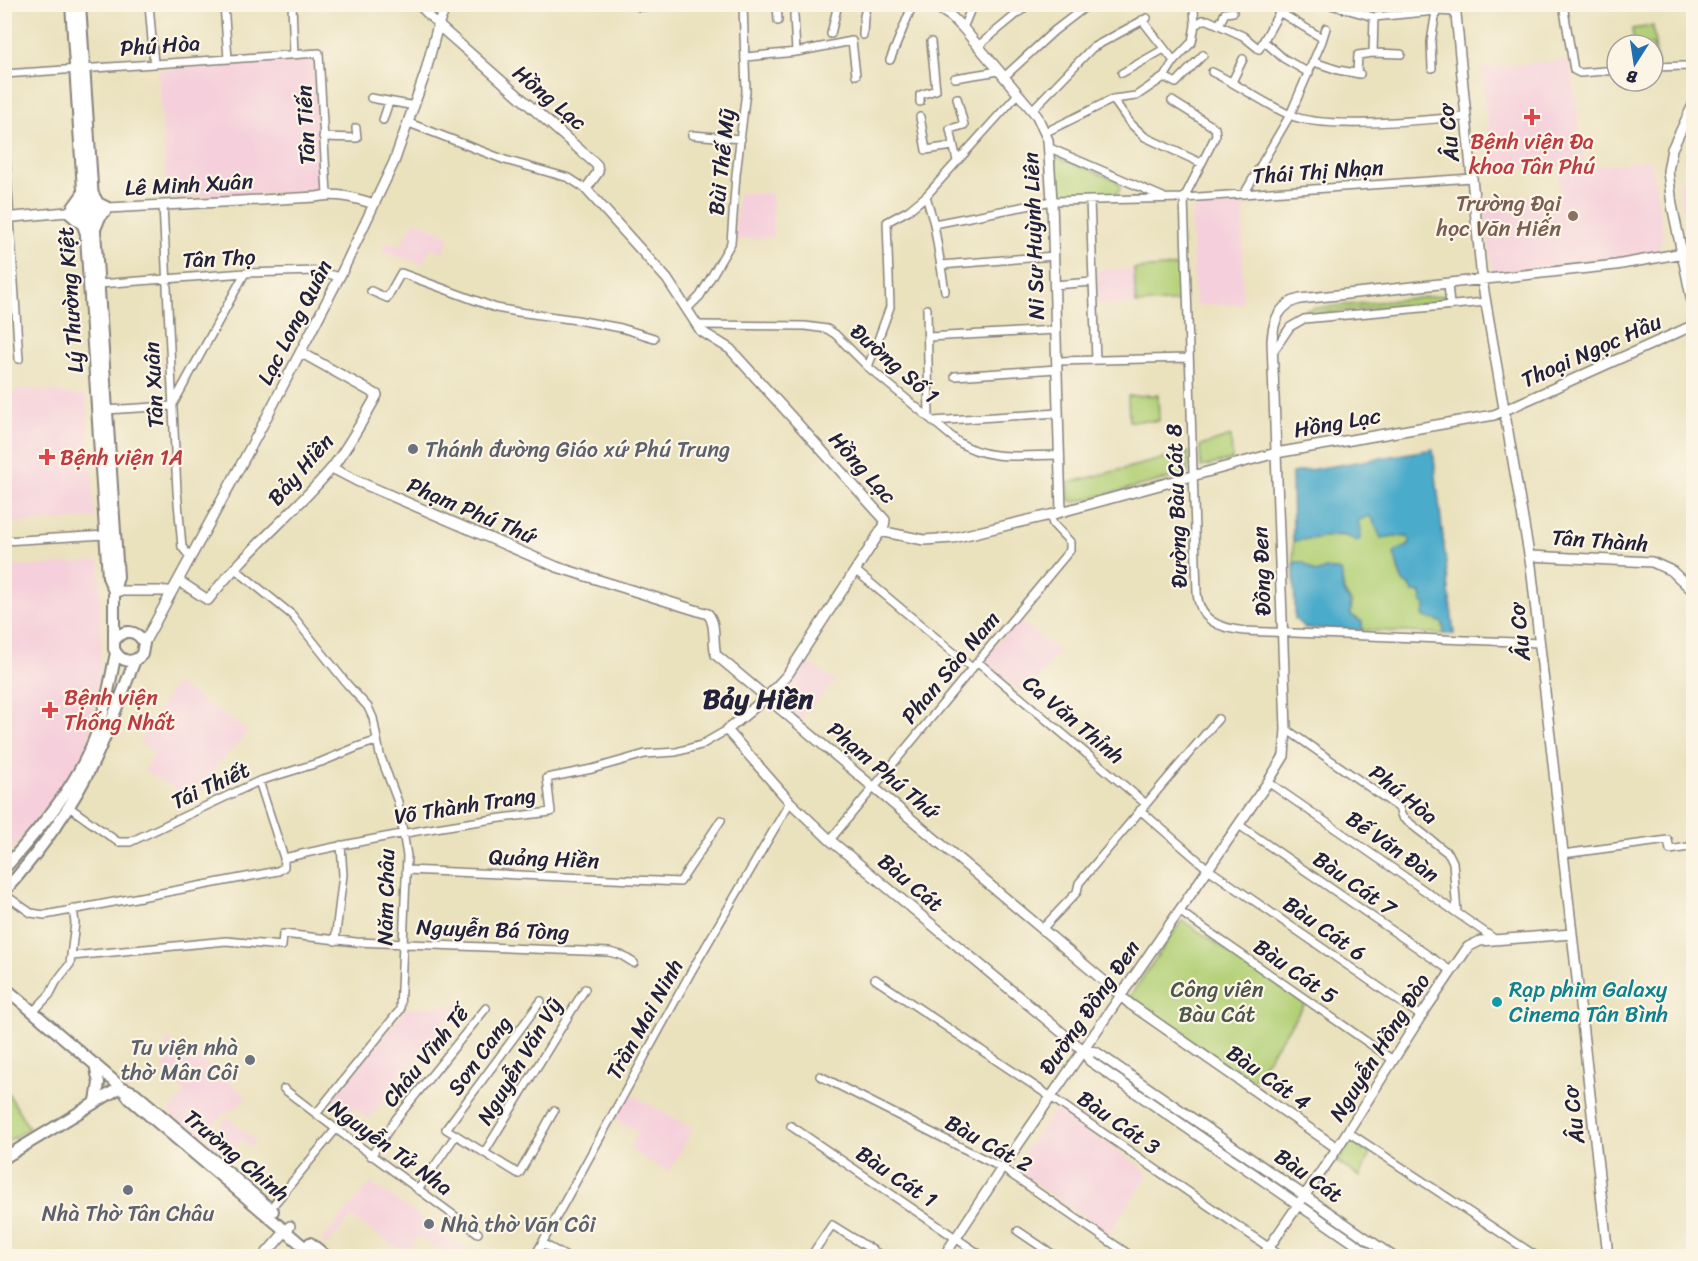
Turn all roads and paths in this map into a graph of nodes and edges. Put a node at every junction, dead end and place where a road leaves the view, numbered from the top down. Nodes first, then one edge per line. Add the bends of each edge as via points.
1 (71, 4) edge
2 (80, 4) edge
3 (149, 4) edge
4 (224, 4) edge
5 (292, 4) edge
6 (417, 4) edge
7 (447, 4) edge
8 (672, 4) edge
9 (743, 4) edge
10 (777, 4) edge
11 (838, 4) edge
12 (867, 4) edge
13 (913, 4) edge
14 (932, 4) edge
15 (973, 4) edge
16 (1029, 4) edge
17 (1197, 4) edge
18 (1284, 4) edge
19 (1327, 4) edge
20 (1563, 4) edge
21 (1089, 5) edge
22 (639, 7) dead end
23 (1455, 8) edge
24 (1436, 11) junction
25 (1233, 12) dead end
26 (1281, 12) junction
27 (794, 15) dead end
28 (1374, 17) junction
29 (778, 21) dead end
30 (438, 25) junction
31 (1195, 25) junction
32 (1219, 25) junction
33 (963, 28) junction
34 (1326, 28) dead end
35 (831, 33) dead end
36 (863, 35) dead end
37 (1322, 38) junction
38 (931, 42) dead end
39 (1265, 42) junction
40 (978, 46) junction
41 (1164, 48) junction
42 (796, 52) junction
43 (319, 53) joint
44 (1373, 53) junction
45 (1401, 54) dead end
46 (294, 55) junction
47 (1203, 55) dead end
48 (746, 57) junction
49 (228, 59) junction
50 (1244, 59) dead end
51 (890, 60) dead end
52 (1174, 61) junction
53 (1314, 62) junction
54 (154, 64) junction
55 (1665, 66) edge
56 (1432, 68) dead end
57 (1694, 68) edge
58 (79, 69) junction
59 (1605, 71) edge
60 (1212, 72) dead end
61 (1122, 73) dead end
62 (1309, 73) junction
63 (4, 74) edge
64 (1001, 74) junction
65 (856, 75) dead end
66 (1164, 77) junction
67 (956, 78) dead end
68 (1232, 81) junction
69 (1018, 94) junction
70 (371, 98) dead end
71 (957, 98) dead end
72 (1113, 99) junction
73 (1172, 101) dead end
74 (389, 102) junction
75 (921, 102) dead end
76 (1694, 103) edge
77 (415, 106) junction
78 (1032, 110) junction
79 (1290, 116) junction
80 (920, 117) dead end
81 (1466, 117) junction
82 (383, 120) dead end
83 (409, 123) junction
84 (4, 128) edge
85 (356, 129) dead end
86 (1046, 132) junction
87 (692, 135) dead end
88 (323, 137) junction
89 (741, 139) junction
90 (954, 146) junction
91 (5, 148) edge
92 (1050, 148) junction
93 (957, 161) junction
94 (1201, 163) junction
95 (1472, 178) junction
96 (586, 189) junction
97 (88, 193) junction
98 (327, 194) junction
99 (1244, 194) junction
100 (926, 196) junction
101 (1167, 198) junction
102 (1184, 198) junction
103 (1090, 200) junction
104 (1052, 201) junction
105 (374, 204) junction
106 (163, 205) junction
107 (108, 208) junction
108 (89, 211) junction
109 (69, 213) junction
110 (8, 218) edge
111 (934, 224) junction
112 (90, 231) junction
113 (1683, 253) junction
114 (1054, 256) junction
115 (941, 265) junction
116 (245, 273) junction
117 (340, 277) junction
118 (166, 279) junction
119 (1482, 280) junction
120 (1092, 282) junction
121 (99, 284) junction
122 (1448, 284) junction
123 (1054, 285) junction
124 (371, 291) dead end
125 (945, 291) dead end
126 (1486, 302) junction
127 (1450, 305) junction
128 (687, 309) junction
129 (927, 309) dead end
130 (1694, 311) edge
131 (697, 325) junction
132 (1694, 326) edge
133 (1056, 330) junction
134 (928, 337) junction
135 (654, 338) dead end
136 (302, 353) junction
137 (1272, 355) junction
138 (1189, 358) junction
139 (20, 359) dead end
140 (1096, 360) junction
141 (1057, 365) junction
142 (868, 367) junction
143 (956, 376) dead end
144 (172, 406) junction
145 (102, 410) junction
146 (1505, 411) junction
147 (1058, 413) junction
148 (931, 419) junction
149 (1276, 453) junction
150 (1060, 455) junction
151 (332, 468) junction
152 (1193, 475) junction
153 (1061, 511) junction
154 (1050, 514) junction
155 (880, 531) junction
156 (105, 535) junction
157 (4, 541) edge
158 (1530, 556) junction
159 (191, 558) junction
160 (234, 568) junction
161 (855, 570) junction
162 (179, 581) junction
163 (114, 591) junction
164 (172, 591) junction
165 (1694, 592) edge
166 (1282, 633) junction
167 (115, 640) junction
168 (144, 643) junction
169 (1540, 643) junction
170 (116, 653) junction
171 (135, 660) junction
172 (978, 662) junction
173 (972, 668) junction
174 (767, 697) junction
175 (1218, 719) dead end
176 (1286, 729) junction
177 (727, 730) junction
178 (376, 741) junction
179 (260, 781) junction
180 (1268, 782) junction
181 (873, 786) junction
182 (790, 802) junction
183 (1146, 804) junction
184 (69, 807) junction
185 (1140, 810) junction
186 (721, 820) dead end
187 (1239, 825) junction
188 (404, 833) junction
189 (830, 840) junction
190 (341, 845) junction
191 (1694, 846) edge
192 (1563, 854) junction
193 (284, 858) junction
194 (4, 869) edge
195 (1208, 869) junction
196 (406, 870) junction
197 (4, 893) edge
198 (73, 909) junction
199 (1179, 911) junction
200 (1457, 913) junction
201 (1042, 929) junction
202 (1572, 934) junction
203 (1496, 940) junction
204 (335, 941) junction
205 (403, 944) junction
206 (72, 956) junction
207 (634, 963) dead end
208 (1450, 971) junction
209 (875, 979) dead end
210 (4, 987) edge
211 (585, 988) dead end
212 (1121, 995) junction
213 (541, 1001) dead end
214 (486, 1008) dead end
215 (33, 1012) junction
216 (1421, 1016) junction
217 (1083, 1050) junction
218 (1393, 1060) junction
219 (95, 1064) junction
220 (820, 1076) dead end
221 (120, 1087) junction
222 (284, 1089) dead end
223 (1051, 1097) junction
224 (96, 1101) junction
225 (554, 1112) dead end
226 (316, 1114) junction
227 (1194, 1120) junction
228 (791, 1126) dead end
229 (336, 1129) junction
230 (1188, 1129) junction
231 (1348, 1132) junction
232 (456, 1135) junction
233 (1337, 1148) junction
234 (196, 1150) junction
235 (484, 1153) junction
236 (371, 1156) junction
237 (4, 1158) edge
238 (1002, 1168) junction
239 (417, 1190) junction
240 (1305, 1196) junction
241 (1299, 1205) junction
242 (270, 1209) junction
243 (288, 1228) junction
244 (1018, 1231) dead end
245 (478, 1233) dead end
246 (956, 1238) junction
247 (542, 1243) junction
248 (1269, 1248) junction
249 (264, 1257) edge
250 (315, 1257) edge
251 (326, 1257) edge
252 (535, 1257) edge
253 (565, 1257) edge
254 (811, 1257) edge
255 (882, 1257) edge
256 (944, 1257) edge
257 (982, 1257) edge
258 (1055, 1257) edge
259 (1131, 1257) edge
260 (1263, 1257) edge
261 (1281, 1257) edge
262 (1373, 1257) edge
263 (1392, 1257) edge
264 (1536, 1257) edge
265 (1608, 1257) edge

1 - 58 main road, Lý Thường Kiệt
2 - 58 main road, Lý Thường Kiệt
3 - 54 street
4 - 49 street
5 - 46 street, Tân Tiến
6 - 30 street
7 - 30 street, Lạc Long Quân
8 - 22 street
9 - 48 street, Bùi Thế Mỹ
10 - 29 street
11 - 35 street
12 - 36 street
13 - 51 street
14 - 33 street, Ni Sư Huỳnh Liên
15 - 33 street
16 - 40 street
17 - 31 street
18 - 26 street
19 - 28 street
20 - 59 street via 1574,70
21 - 64 street
23 - 24 street
23 - 81 street, Âu Cơ
24 - 28 street
24 - 56 street
25 - 32 street via 1225,13
26 - 37 street
26 - 39 street
27 - 42 street
28 - 44 street
30 - 77 street, Lạc Long Quân
30 - 96 street, Hồng Lạc via 597,165 598,171
31 - 32 street via 1203,20
31 - 52 street via 1192,42
32 - 39 street via 1259,49
33 - 40 street, Ni Sư Huỳnh Liên
34 - 37 street
37 - 53 street
38 - 75 street via 936,90 920,95
39 - 62 street
40 - 64 street, Ni Sư Huỳnh Liên
41 - 52 street
41 - 61 street
41 - 78 street via 1145,19 1092,48
42 - 48 street
42 - 65 street via 852,41
43 - 46 street, Phú Hòa
43 - 88 street, Tân Tiến
44 - 45 street
44 - 53 street via 1358,55 1359,73
46 - 49 street, Phú Hòa
47 - 66 street via 1176,83
48 - 89 street, Bùi Thế Mỹ
49 - 54 street, Phú Hòa
50 - 68 street
52 - 66 street
53 - 62 street
54 - 58 street, Phú Hòa
55 - 57 street
58 - 63 street, Phú Hòa
58 - 97 main road, Lý Thường Kiệt
60 - 68 street
62 - 79 street
64 - 67 street
64 - 69 street, Ni Sư Huỳnh Liên
66 - 72 street via 1136,96
68 - 79 street
69 - 78 street, Ni Sư Huỳnh Liên
69 - 93 street
70 - 74 street
71 - 90 street via 964,124 950,129
72 - 86 street
72 - 94 street via 1145,137
73 - 94 street via 1215,128 1216,135
74 - 77 street
74 - 82 street
76 - 113 street via 1668,165
77 - 83 street, Lạc Long Quân
78 - 86 street, Ni Sư Huỳnh Liên
79 - 81 street via 1334,122
79 - 99 street
80 - 90 street via 926,150
81 - 95 street, Âu Cơ
83 - 96 street via 505,160 569,178
83 - 105 street, Lạc Long Quân
84 - 91 street
85 - 88 street via 357,138
86 - 92 street, Ni Sư Huỳnh Liên
87 - 89 street
88 - 98 street, Tân Tiến
89 - 128 street, Bùi Thế Mỹ via 731,243 700,296
90 - 93 street
91 - 110 street
92 - 101 street, Thái Thị Nhạn
92 - 104 street, Ni Sư Huỳnh Liên
93 - 100 street
94 - 102 street
95 - 99 street, Thái Thị Nhạn
95 - 119 street, Âu Cơ
96 - 128 street, Hồng Lạc via 667,279
97 - 107 main road
97 - 108 main road, Lý Thường Kiệt
97 - 109 main road
98 - 105 street, Lê Minh Xuân
98 - 106 street, Lê Minh Xuân
99 - 102 street, Thái Thị Nhạn
100 - 111 street
100 - 142 street via 887,222 890,307
101 - 102 street, Thái Thị Nhạn
101 - 103 street, Thái Thị Nhạn
102 - 138 street, Đường Bàu Cát 8
103 - 104 street, Thái Thị Nhạn
103 - 120 street
104 - 111 street, Thái Thị Nhạn
104 - 114 street, Ni Sư Huỳnh Liên
105 - 117 street, Lạc Long Quân
106 - 107 street, Lê Minh Xuân
106 - 118 street, Tân Xuân
107 - 108 street, Lê Minh Xuân
107 - 112 main road
108 - 109 street, Lê Minh Xuân
108 - 112 main road, Lý Thường Kiệt
109 - 110 street, Lê Minh Xuân
109 - 112 main road
110 - 139 street
111 - 115 street
112 - 121 main road, Lý Thường Kiệt
112 - 145 main road, Lý Thường Kiệt
113 - 119 street, Đồng Đen
113 - 130 street
114 - 115 street
114 - 123 street, Ni Sư Huỳnh Liên
115 - 125 street
116 - 117 street, Tân Thọ via 316,271
116 - 118 street, Tân Thọ
116 - 144 street
117 - 136 street, Lạc Long Quân
118 - 121 street, Tân Thọ
118 - 144 street, Tân Xuân
119 - 122 street, Đồng Đen
119 - 126 street, Âu Cơ
120 - 123 street
120 - 140 street
121 - 145 main road, Lý Thường Kiệt
122 - 127 street
122 - 137 street, Đồng Đen via 1292,301 1276,318
123 - 133 street, Ni Sư Huỳnh Liên
124 - 135 street via 387,298 401,273 496,308 577,320
126 - 127 street
126 - 146 street, Âu Cơ
127 - 137 street via 1302,320 1290,327
128 - 131 street, Hồng Lạc
129 - 134 street
131 - 142 street, Đường Số 1 via 822,327 835,334
131 - 155 street, Hồng Lạc via 738,358 883,517 885,523
132 - 146 street, Thoại Ngọc Hầu
133 - 134 street
133 - 141 street, Ni Sư Huỳnh Liên
134 - 148 street
136 - 151 street, Bảy Hiền via 377,395
136 - 159 street, Lạc Long Quân
137 - 149 street, Đồng Đen
138 - 140 street
138 - 152 street, Đường Bàu Cát 8
140 - 141 street
141 - 143 street
141 - 147 street, Ni Sư Huỳnh Liên
142 - 148 street, Đường Số 1
144 - 145 street
144 - 159 street, Tân Xuân via 182,547
145 - 156 main road, Lý Thường Kiệt
145 - 163 main road, Lý Thường Kiệt via 118,577
146 - 149 street, Hồng Lạc
146 - 158 street, Âu Cơ
147 - 148 street
147 - 150 street, Ni Sư Huỳnh Liên
148 - 150 street, Đường Số 1 via 960,443 981,453
149 - 152 street, Hồng Lạc
149 - 166 street, Đồng Đen
150 - 153 street, Ni Sư Huỳnh Liên
151 - 160 street, Bảy Hiền
151 - 174 street, Phạm Phú Thứ via 557,567 706,613 712,621 716,655
152 - 153 street, Hồng Lạc
152 - 166 street, Đường Bàu Cát 8 via 1197,591 1202,613 1230,628
153 - 154 street, Hồng Lạc
154 - 155 street, Hồng Lạc via 939,539
154 - 172 street, Phan Sào Nam via 1053,524 1070,542 1070,549
155 - 161 street, Võ Thành Trang
156 - 157 street
156 - 163 main road, Lý Thường Kiệt via 108,577
158 - 165 street, Tân Thành via 1652,562 1672,571
158 - 169 street, Âu Cơ
159 - 162 street, Lạc Long Quân
160 - 162 street, Bảy Hiền via 208,600
160 - 178 street, Năm Châu via 296,619 368,707
161 - 173 street
161 - 174 street, Võ Thành Trang via 795,663
162 - 164 street, Lạc Long Quân
163 - 164 street
163 - 167 main road, Lý Thường Kiệt
164 - 168 street, Lạc Long Quân
166 - 169 street, Đường Bàu Cát 8
166 - 176 street, Đồng Đen
167 - 168 main road via 130,632
167 - 170 main road
168 - 171 main road via 142,654
169 - 192 street, Âu Cơ
170 - 171 main road via 126,661
170 - 194 main road via 101,718 87,756 45,822
171 - 184 main road via 94,759
172 - 173 street, Phan Sào Nam
172 - 183 street, Ca Văn Thỉnh
173 - 181 street, Phan Sào Nam
174 - 177 street, Võ Thành Trang
174 - 181 street, Phạm Phú Thứ
175 - 183 street
176 - 180 street, Đồng Đen via 1284,756
176 - 200 street, Phú Hòa via 1399,808 1402,817 1449,854
177 - 182 street, Bàu Cát
177 - 188 street, Võ Thành Trang via 701,745 676,752 645,754 547,778 551,812
178 - 179 street, Tái Thiết
178 - 188 street, Năm Châu via 398,802
179 - 184 street, Tái Thiết via 126,843 118,842
179 - 193 street
180 - 187 street, Đường Đồng Đen
180 - 200 street, Bế Văn Đàn
181 - 189 street, Phan Sào Nam
181 - 201 street, Phạm Phú Thứ
182 - 189 street, Bàu Cát
182 - 247 street, Trần Mai Ninh
183 - 185 street
184 - 197 main road
185 - 195 street, Bàu Cát 6
185 - 201 street via 1079,883 1077,892
186 - 196 street, Quảng Hiền via 680,882
187 - 195 street, Đường Đồng Đen
187 - 208 street, Bàu Cát 7
188 - 190 street, Võ Thành Trang
188 - 196 street, Năm Châu
189 - 217 street, Bàu Cát
190 - 193 street, Võ Thành Trang
190 - 204 street via 343,875
191 - 192 street via 1670,849 1668,840
192 - 202 street, Âu Cơ
193 - 198 street, Võ Thành Trang via 284,867 278,871
195 - 199 street, Đường Đồng Đen
195 - 216 street, Bàu Cát 6
196 - 205 street, Năm Châu
197 - 198 street, Võ Thành Trang via 35,914
198 - 206 street
199 - 212 street, Đường Đồng Đen
199 - 218 street, Bàu Cát 5
200 - 203 street, Bế Văn Đàn
201 - 212 street, Phạm Phú Thứ
202 - 203 street, Nguyễn Hồng Đào
202 - 265 street, Âu Cơ
203 - 208 street, Nguyễn Hồng Đào via 1472,944
204 - 205 street, Nguyễn Bá Tòng
204 - 206 street, Nguyễn Bá Tòng via 283,934 282,946 226,941
205 - 207 street, Nguyễn Bá Tòng via 609,952
205 - 226 street, Năm Châu via 398,1014
206 - 215 street via 69,968
208 - 216 street, Nguyễn Hồng Đào
209 - 223 street, Bàu Cát 3
210 - 215 main road, Trường Chinh
211 - 235 street, Nguyễn Văn Vỹ
212 - 217 street, Đường Đồng Đen
212 - 233 street, Bàu Cát 4
213 - 232 street, Sơn Cang via 446,1130
214 - 236 street, Châu Vĩnh Tế
215 - 219 main road, Trường Chinh
216 - 218 street, Nguyễn Hồng Đào
217 - 223 street, Đường Đồng Đen
217 - 227 street, Bàu Cát via 1096,1052
217 - 230 street, Bàu Cát via 1090,1061
218 - 231 street, Nguyễn Hồng Đào
219 - 221 main road, Trường Chinh
219 - 224 main road via 99,1083
220 - 238 street, Bàu Cát 2
221 - 224 main road
221 - 234 main road, Trường Chinh
222 - 226 street, Nguyễn Tử Nha
223 - 238 street, Đường Đồng Đen
223 - 248 street, Bàu Cát 3
224 - 237 main road
225 - 235 street via 519,1174
226 - 229 street, Nguyễn Tử Nha
227 - 230 street
227 - 240 street, Bàu Cát
228 - 246 street, Bàu Cát 1
229 - 236 street, Nguyễn Tử Nha
229 - 242 street
230 - 241 street, Bàu Cát
231 - 233 street, Nguyễn Hồng Đào
231 - 264 street
232 - 235 street
232 - 239 street
233 - 240 street, Nguyễn Hồng Đào
234 - 242 main road, Trường Chinh
234 - 243 main road, Trường Chinh
236 - 239 street, Nguyễn Tử Nha
238 - 246 street, Đường Đồng Đen
238 - 259 street, Bàu Cát 2
239 - 245 street, Nguyễn Tử Nha
240 - 241 street, Nguyễn Hồng Đào
240 - 263 street, Bàu Cát
241 - 248 street, Nguyễn Hồng Đào
241 - 262 street, Bàu Cát
242 - 243 main road, Trường Chinh
243 - 249 street
243 - 250 main road, Trường Chinh
243 - 251 main road, Trường Chinh
244 - 258 street
246 - 256 street, Đường Đồng Đen
246 - 257 street, Bàu Cát 1
247 - 252 street, Trần Mai Ninh
247 - 253 street
248 - 260 street, Nguyễn Hồng Đào
248 - 261 street, Bàu Cát 3
254 - 255 street via 832,1225

